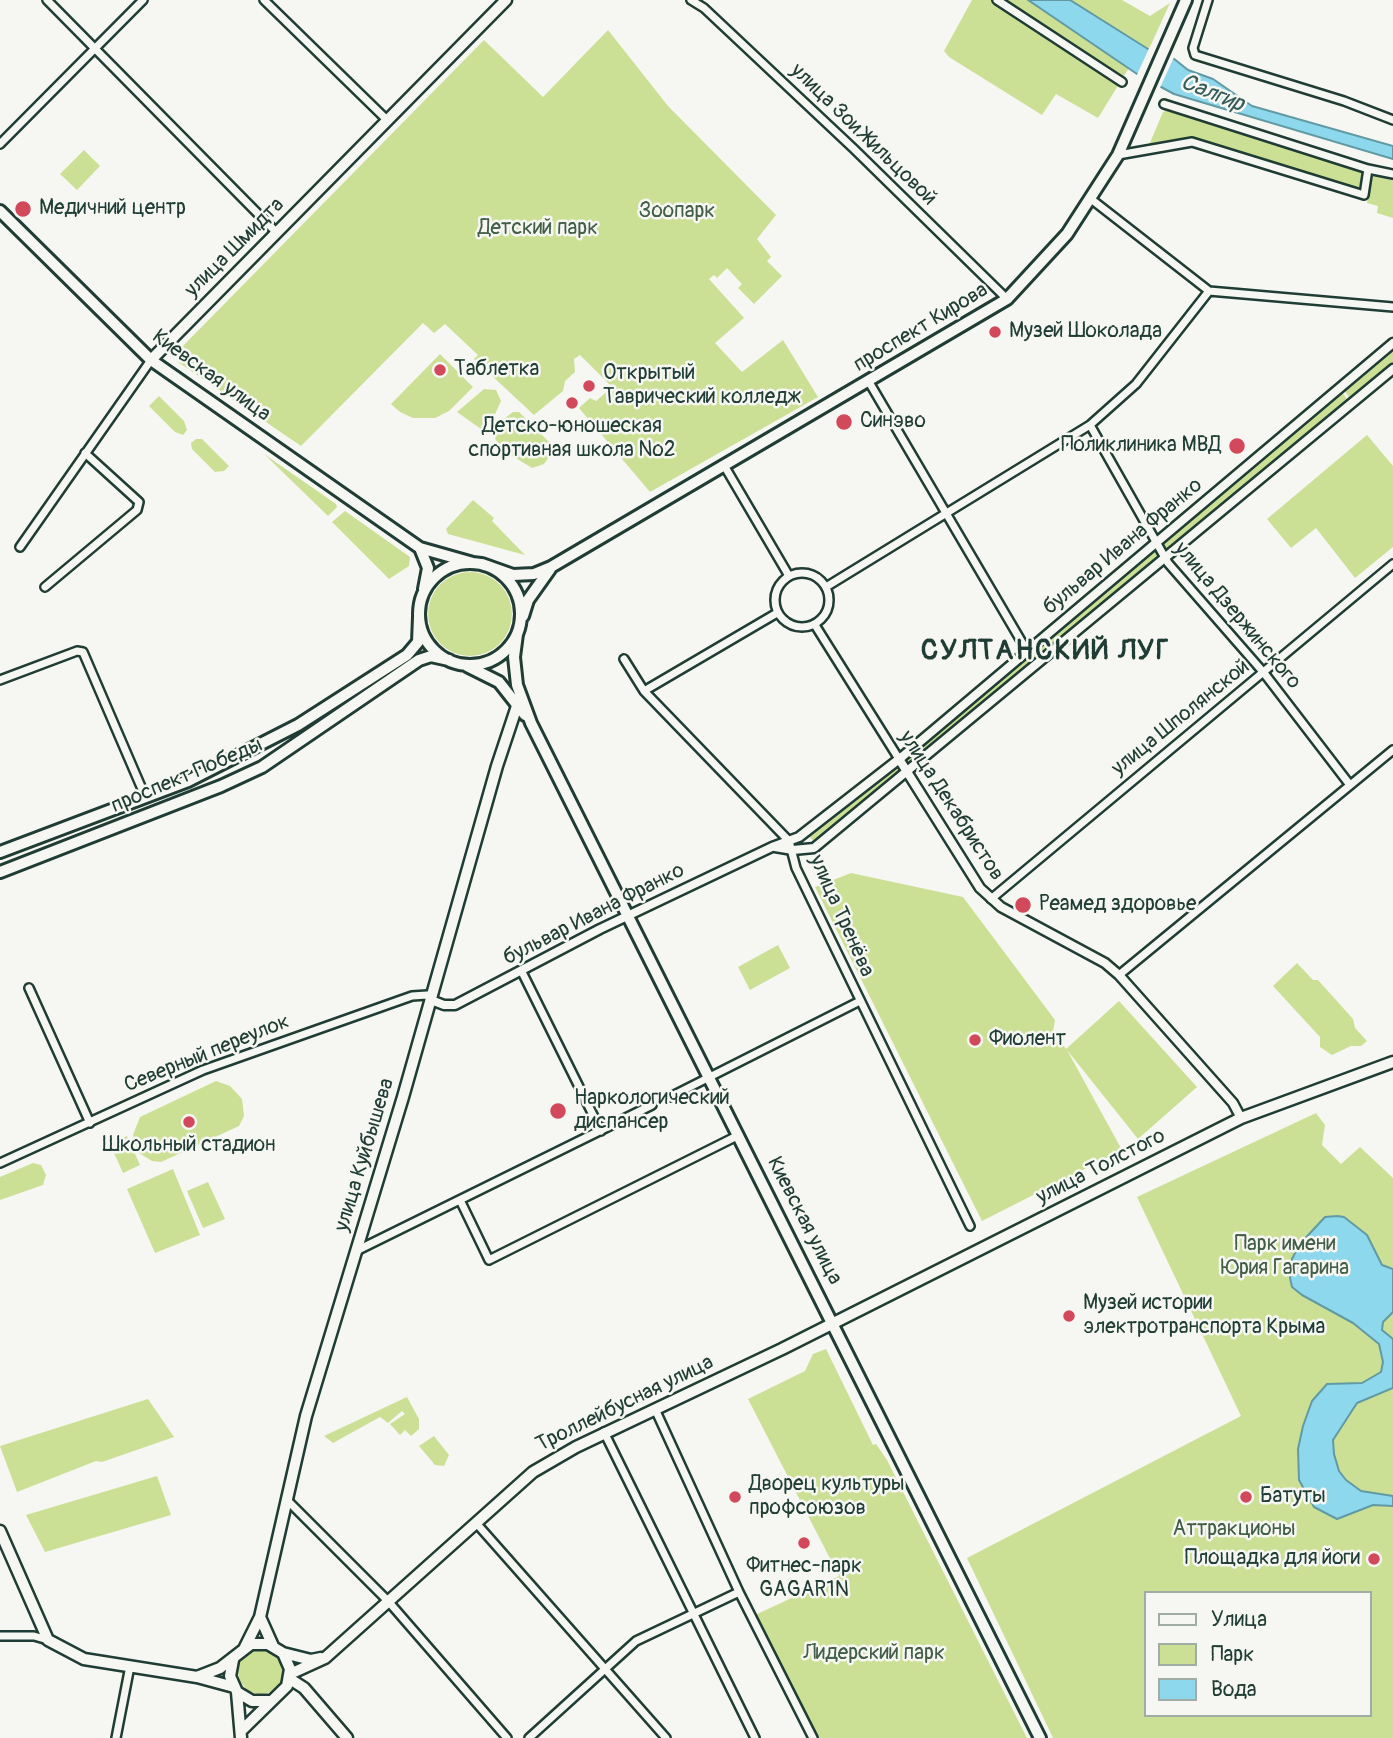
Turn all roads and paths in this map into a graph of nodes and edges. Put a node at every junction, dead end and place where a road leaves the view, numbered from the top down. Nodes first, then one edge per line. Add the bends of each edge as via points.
1 (47, 0) edge
2 (143, 0) edge
3 (264, 0) edge
4 (506, 0) edge
5 (691, 0) edge
6 (997, 0) edge
7 (1186, 0) edge
8 (1208, 0) edge
9 (95, 48) junction
10 (1122, 82) dead end
11 (1164, 104) dead end
12 (387, 120) junction
13 (1393, 120) edge
14 (0, 145) edge
15 (1118, 155) junction
16 (1368, 169) junction
17 (1393, 174) edge
18 (1091, 199) junction
19 (0, 211) edge
20 (276, 232) junction
21 (1209, 291) junction
22 (1007, 299) junction
23 (1393, 307) edge
24 (1393, 343) edge
25 (151, 360) junction
26 (1393, 369) edge
27 (869, 382) junction
28 (1090, 425) junction
29 (85, 453) junction
30 (725, 467) junction
31 (947, 512) junction
32 (1155, 541) junction
33 (20, 547) dead end
34 (421, 548) junction
35 (1165, 558) junction
36 (478, 564) junction
37 (1393, 564) edge
38 (551, 568) junction
39 (789, 576) junction
40 (45, 587) dead end
41 (826, 587) junction
42 (424, 592) junction
43 (777, 613) junction
44 (419, 617) junction
45 (815, 625) junction
46 (518, 631) junction
47 (1027, 651) junction
48 (624, 659) dead end
49 (449, 660) junction
50 (461, 664) junction
51 (1264, 673) junction
52 (0, 680) edge
53 (644, 691) junction
54 (517, 706) junction
55 (531, 723) junction
56 (1393, 750) edge
57 (899, 759) junction
58 (908, 770) junction
59 (1350, 785) junction
60 (145, 796) junction
61 (789, 841) junction
62 (772, 847) junction
63 (793, 850) junction
64 (0, 852) edge
65 (0, 872) edge
66 (991, 900) junction
67 (629, 915) junction
68 (522, 972) junction
69 (1119, 975) junction
70 (29, 988) dead end
71 (431, 1000) junction
72 (860, 1001) junction
73 (1393, 1062) edge
74 (710, 1077) junction
75 (670, 1097) dead end
76 (652, 1105) dead end
77 (1241, 1118) junction
78 (90, 1123) junction
79 (601, 1130) junction
80 (739, 1135) junction
81 (0, 1163) edge
82 (460, 1200) junction
83 (970, 1226) dead end
84 (356, 1251) junction
85 (833, 1321) junction
86 (655, 1409) junction
87 (604, 1432) junction
88 (286, 1499) junction
89 (477, 1524) junction
90 (0, 1531) edge
91 (739, 1592) junction
92 (388, 1601) junction
93 (692, 1613) junction
94 (260, 1618) junction
95 (1, 1636) edge
96 (48, 1640) junction
97 (274, 1646) junction
98 (245, 1647) junction
99 (283, 1653) junction
100 (325, 1658) junction
101 (233, 1659) junction
102 (130, 1666) junction
103 (606, 1670) junction
104 (197, 1677) junction
105 (290, 1677) junction
106 (235, 1690) junction
107 (269, 1701) junction
108 (242, 1734) edge
109 (116, 1738) edge
110 (347, 1738) edge
111 (507, 1738) edge
112 (529, 1738) edge
113 (666, 1738) edge
114 (755, 1738) edge
115 (813, 1738) edge
116 (1040, 1738) edge

1 - 9 street
2 - 9 street
3 - 12 street
4 - 12 main road, улица Шмидта
5 - 22 street, улица Зои Жильцовой via 854,149
6 - 10 street
7 - 15 main road, проспект Кирова
8 - 13 street via 1193,48 1195,55
9 - 14 street
9 - 20 street
11 - 16 street
12 - 20 main road, улица Шмидта
15 - 16 street via 1192,142 1364,195
15 - 18 main road, проспект Кирова
16 - 17 street
18 - 21 street
18 - 22 main road, проспект Кирова via 1046,259
19 - 25 main road, Киевская улица
20 - 25 main road, улица Шмидта
21 - 23 street
21 - 28 street via 1136,384
22 - 27 main road, проспект Кирова
24 - 32 street, бульвар Ивана Франко
25 - 29 street, улица Шмидта
25 - 34 main road, Киевская улица
26 - 35 street, бульвар Ивана Франко
27 - 30 main road, проспект Кирова
27 - 31 street
28 - 31 street
28 - 32 street, улица Дзержинского
29 - 33 street, улица Шмидта
29 - 40 street via 139,502 137,510
30 - 38 main road, проспект Кирова
30 - 39 street
31 - 41 street
31 - 47 street
32 - 35 street, улица Дзержинского
32 - 47 street, бульвар Ивана Франко
34 - 36 main road, Киевская улица
34 - 42 main road via 428,568
35 - 51 street, улица Дзержинского
35 - 58 street, бульвар Ивана Франко
36 - 38 main road via 513,575
36 - 42 main road via 450,568
36 - 46 main road via 502,574 517,592 522,615
37 - 51 street, улица Шполянской
38 - 46 main road via 528,600
39 - 41 street via 810,574
39 - 43 street via 775,592
41 - 45 street via 828,608
42 - 44 main road
43 - 45 street via 794,627
43 - 53 street
44 - 49 main road via 425,639
44 - 60 main road, проспект Победы via 418,642 391,668 251,752
45 - 57 street, улица Декабристов
46 - 50 main road via 507,649 488,662
46 - 55 main road, Киевская улица via 514,657 517,685
47 - 57 street, бульвар Ивана Франко
48 - 53 street, улица Тренёва
49 - 50 main road
49 - 65 main road, проспект Победы via 431,656 419,660 252,772
50 - 54 main road, Киевская улица via 499,682
51 - 59 street, улица Дзержинского
51 - 66 street, улица Шполянской
52 - 60 street via 83,652
53 - 61 street, улица Тренёва
54 - 55 main road, Киевская улица
54 - 71 main road, улица Куйбышева
55 - 67 main road, Киевская улица
56 - 59 street
57 - 58 street, улица Декабристов
57 - 61 street, бульвар Ивана Франко
58 - 63 street, бульвар Ивана Франко via 814,848
58 - 66 street, улица Декабристов
59 - 69 street
60 - 64 main road, проспект Победы
61 - 62 street, бульвар Ивана Франко
61 - 63 street, улица Тренёва
62 - 63 street, бульвар Ивана Франко
62 - 67 street, бульвар Ивана Франко
63 - 72 street, улица Тренёва via 796,868
66 - 69 street, улица Декабристов
67 - 68 street, бульвар Ивана Франко
67 - 74 main road, Киевская улица
68 - 71 street, бульвар Ивана Франко via 450,1006
68 - 79 street
69 - 77 street, улица Декабристов via 1233,1103
70 - 78 street
71 - 78 street, Северный переулок via 427,995 412,996 203,1070
71 - 84 main road, улица Куйбышева
72 - 74 street
72 - 83 street, улица Тренёва
73 - 77 main road, улица Толстого
74 - 75 street
74 - 80 main road, Киевская улица
76 - 79 street
77 - 85 main road, улица Толстого
78 - 81 street, Северный переулок
79 - 82 street
80 - 82 street via 489,1260
80 - 85 main road, Киевская улица
82 - 84 street
84 - 88 main road, улица Куйбышева
85 - 86 main road, Троллейбусная улица
85 - 116 main road, Киевская улица
86 - 87 main road, Троллейбусная улица
86 - 91 street
87 - 89 main road, Троллейбусная улица via 533,1472
87 - 93 street
88 - 92 street
88 - 94 main road, улица Куйбышева
89 - 92 main road, Троллейбусная улица
89 - 103 street
90 - 96 main road
91 - 93 street
91 - 115 street
92 - 100 main road, Троллейбусная улица
92 - 111 street
93 - 103 street via 636,1641
93 - 114 street
94 - 97 main road
94 - 98 main road, улица Куйбышева
95 - 96 street
96 - 102 main road via 84,1659
97 - 98 main road
97 - 99 main road
98 - 101 main road
99 - 100 main road via 311,1660
99 - 105 main road
100 - 105 main road, Троллейбусная улица
101 - 104 main road
101 - 106 main road via 230,1670
102 - 104 main road
102 - 109 street
103 - 112 street
103 - 113 street
104 - 106 main road
105 - 107 main road via 284,1691
105 - 110 main road
106 - 107 main road via 252,1701
106 - 108 main road
107 - 108 main road

